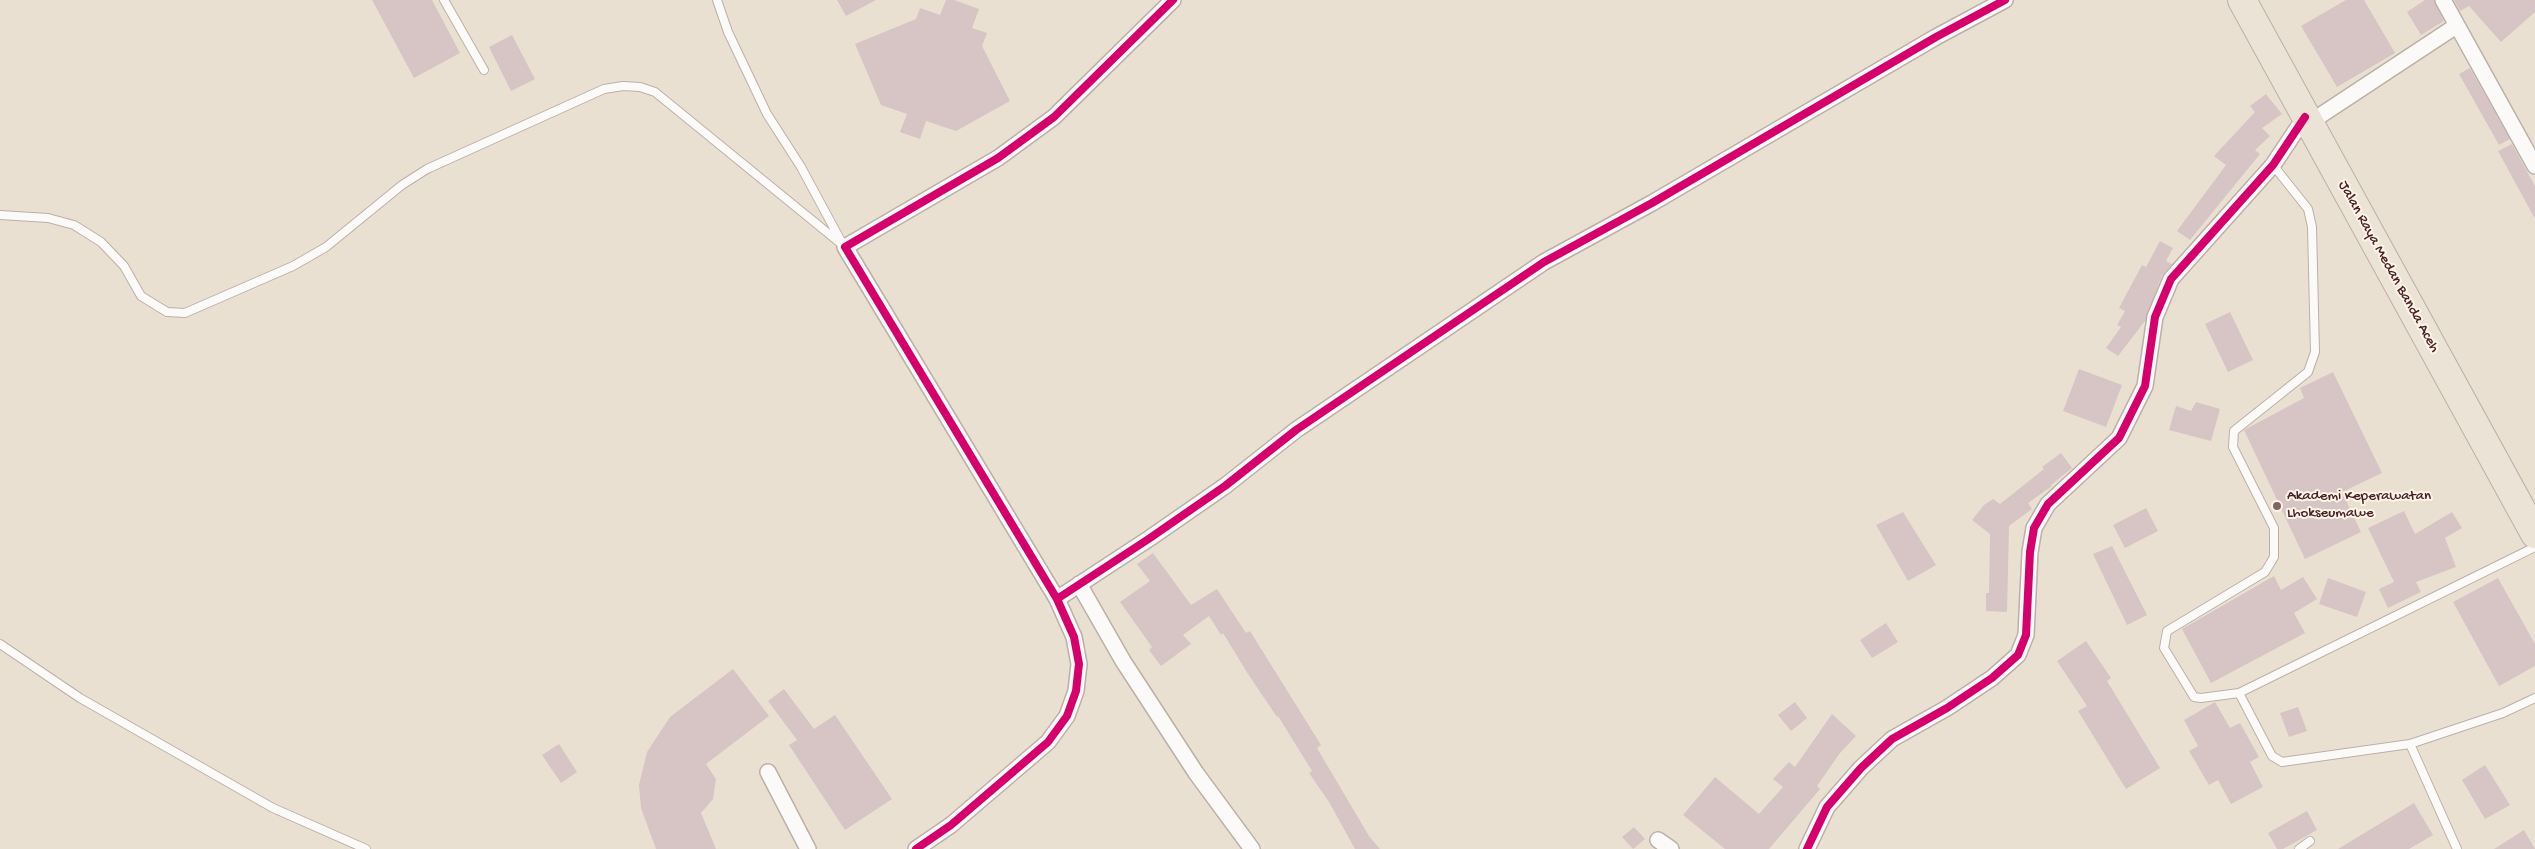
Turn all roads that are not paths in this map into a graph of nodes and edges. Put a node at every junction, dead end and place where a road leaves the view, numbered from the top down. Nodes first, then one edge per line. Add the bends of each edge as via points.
1 (444, 0) edge
2 (717, 0) edge
3 (1173, 0) edge
4 (2005, 0) edge
5 (2242, 0) edge
6 (2444, 0) edge
7 (2456, 26) junction
8 (484, 70) dead end
9 (2307, 120) junction
10 (2273, 165) junction
11 (2535, 166) edge
12 (0, 215) edge
13 (844, 247) junction
14 (2528, 505) edge
15 (2535, 534) edge
16 (2535, 547) edge
17 (1079, 584) junction
18 (1057, 599) junction
19 (0, 644) edge
20 (2239, 693) junction
21 (2535, 698) edge
22 (2410, 744) junction
23 (768, 772) dead end
24 (2310, 841) dead end
25 (366, 849) edge
26 (808, 849) edge
27 (916, 849) edge
28 (1252, 849) edge
29 (1807, 849) edge
30 (2299, 849) edge
31 (2457, 849) edge

1 - 8 lane
2 - 13 lane via 728,32 767,114 801,167
3 - 13 street via 1054,117 998,158
4 - 17 street via 1544,262 1296,430 1225,486
5 - 9 highway, Jalan Raya Medan Banda Aceh
6 - 7 street
7 - 9 street
7 - 11 street
9 - 10 street
9 - 14 highway, Jalan Raya Medan Banda Aceh
10 - 20 lane via 2308,209 2312,227 2315,352 2308,372 2234,431 2232,438 2233,447 2274,528 2274,557 2265,572 2167,631 2164,648 2194,697
10 - 29 street via 2171,280 2155,317 2144,386 2120,438 2048,504 2034,528 2026,635 2018,655 1992,678 1892,739 1827,807
12 - 13 lane via 48,218 74,226 101,242 124,266 141,296 167,312 186,313 294,266 326,247 386,197 428,169 604,88 622,86 655,92
13 - 18 street
14 - 15 highway, Jalan Raya Medan Banda Aceh
16 - 20 lane
17 - 18 street
17 - 28 street via 1122,661 1196,773
18 - 27 street via 1074,637 1079,664 1076,691 1067,716 1048,742 951,825
19 - 25 lane via 80,698 273,808
20 - 22 lane via 2272,756 2282,762
21 - 22 lane via 2503,713
22 - 31 lane
23 - 26 street
24 - 30 lane

